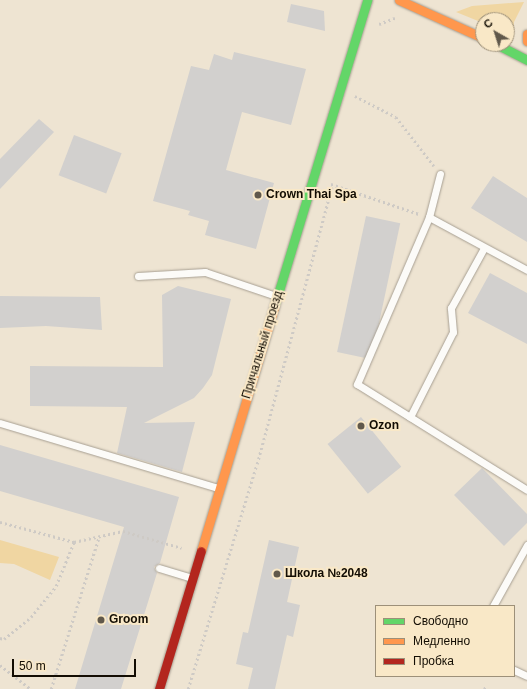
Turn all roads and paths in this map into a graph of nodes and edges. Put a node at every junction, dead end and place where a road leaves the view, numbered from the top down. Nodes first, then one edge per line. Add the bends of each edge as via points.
1 (367, 0) edge
2 (399, 0) edge
3 (403, 19) dead end
4 (376, 27) dead end
5 (475, 34) edge
6 (527, 34) edge
7 (527, 41) edge
8 (512, 52) edge
9 (527, 60) edge
10 (357, 88) dead end
11 (354, 95) junction
12 (352, 103) dead end
13 (440, 174) joint
14 (334, 177) dead end
15 (313, 178) junction
16 (332, 185) junction
17 (429, 217) junction
18 (484, 248) junction
19 (527, 270) edge
20 (138, 276) dead end
21 (278, 297) junction
22 (410, 417) junction
23 (0, 423) edge
24 (220, 488) junction
25 (527, 490) edge
26 (0, 522) edge
27 (99, 537) junction
28 (74, 542) junction
29 (527, 545) edge
30 (200, 554) junction
31 (158, 568) dead end
32 (192, 578) junction
33 (494, 605) edge
34 (0, 638) edge
35 (0, 665) edge
36 (515, 670) edge
37 (527, 676) edge
38 (31, 689) edge
39 (51, 689) edge
40 (159, 689) edge
41 (188, 689) edge

1 - 15 street, Причальный проезд
2 - 5 street
3 - 4 path via 390,19
6 - 7 street
8 - 9 street
10 - 11 path
11 - 12 path
11 - 13 path via 396,117
13 - 17 lane
14 - 16 path
15 - 16 path
15 - 21 street, Причальный проезд
16 - 17 path
16 - 41 path via 257,464
17 - 18 lane
17 - 22 lane via 357,384
18 - 19 lane
18 - 22 lane via 451,308 453,332
20 - 21 lane via 205,272
21 - 24 street, Причальный проезд
22 - 25 lane
23 - 24 lane
24 - 30 street, Причальный проезд
26 - 28 path
27 - 28 path
27 - 30 path via 123,532
27 - 39 path
28 - 34 path via 56,586 31,617 4,639
29 - 33 lane
30 - 32 street, Причальный проезд
31 - 32 lane
32 - 40 street, Причальный проезд
35 - 38 path
36 - 37 lane

